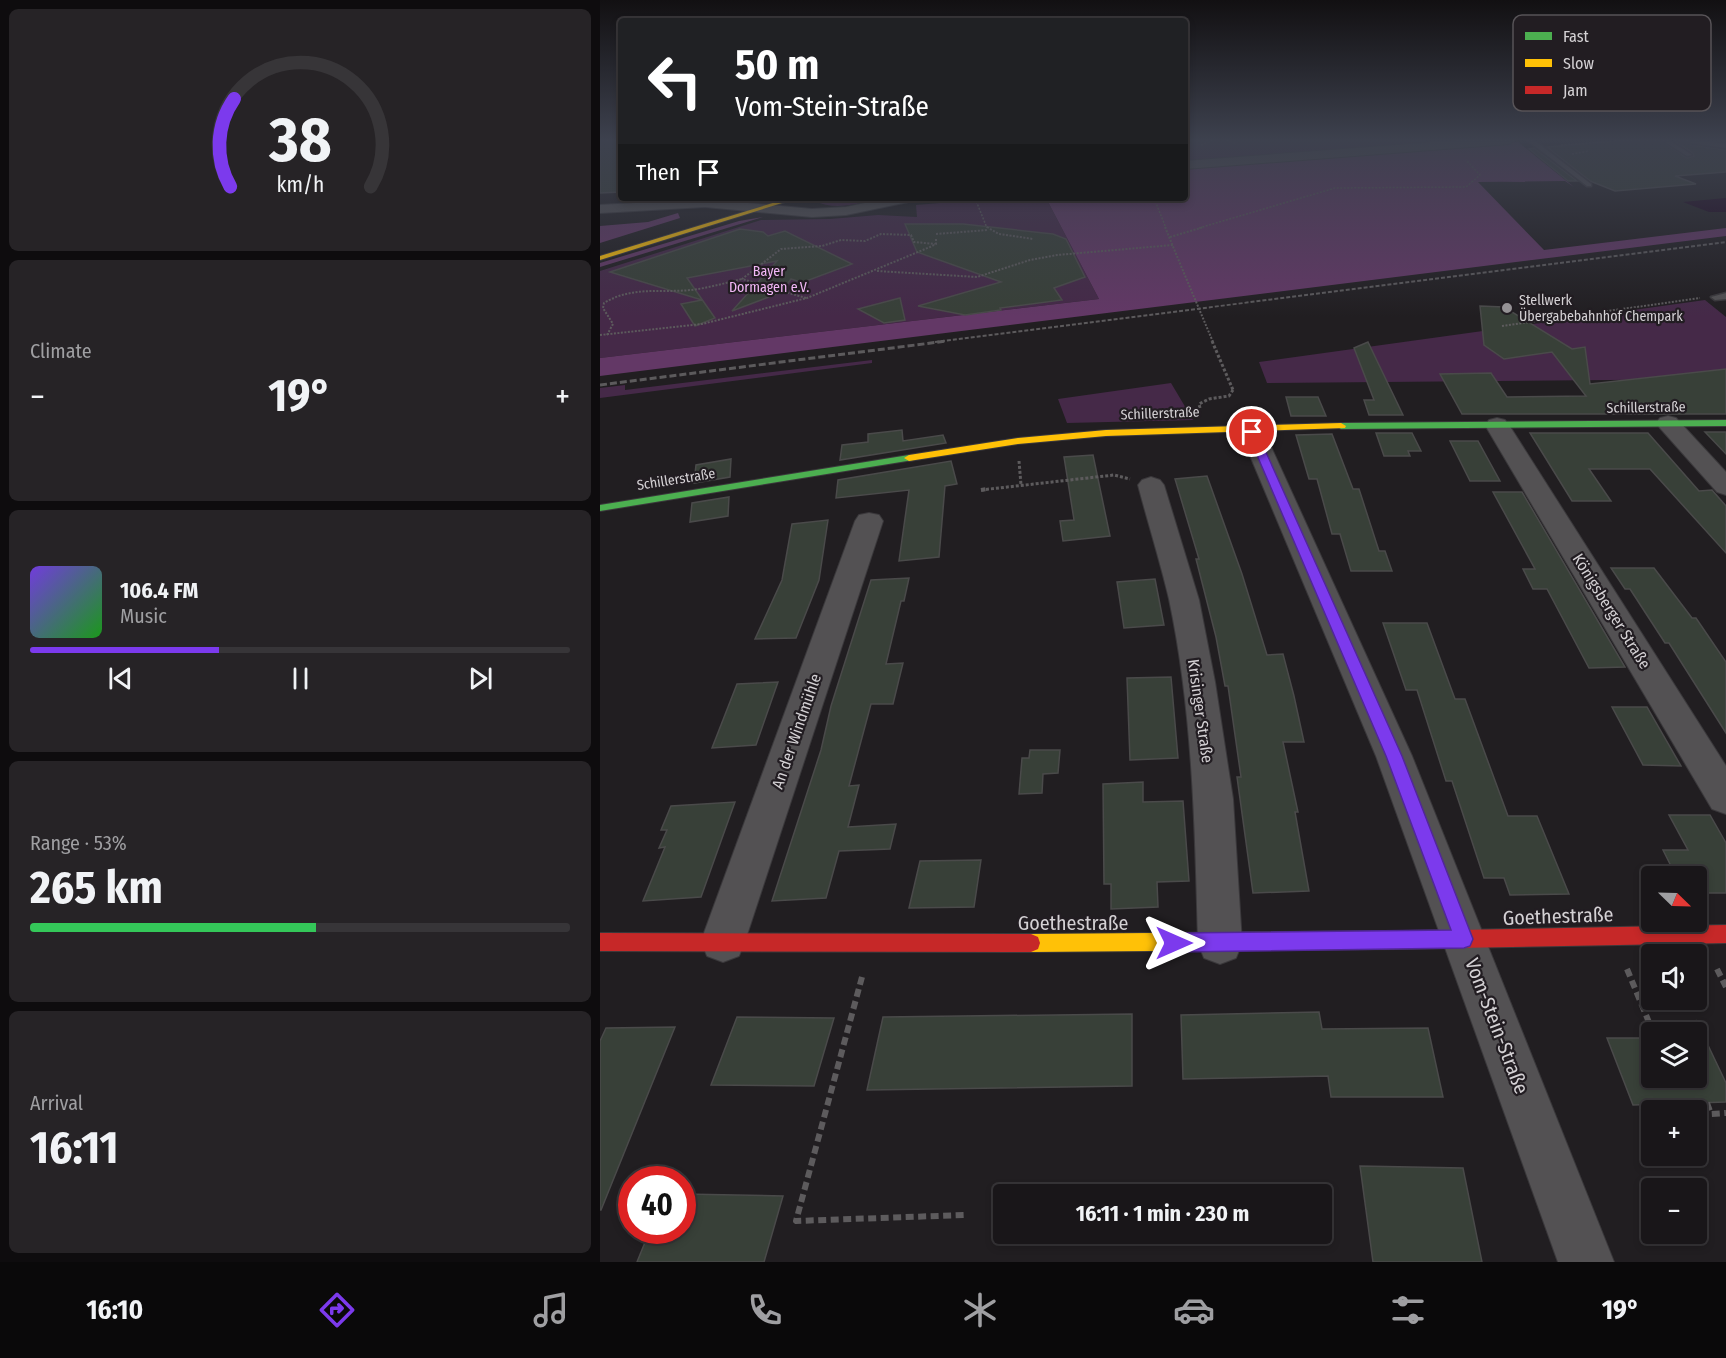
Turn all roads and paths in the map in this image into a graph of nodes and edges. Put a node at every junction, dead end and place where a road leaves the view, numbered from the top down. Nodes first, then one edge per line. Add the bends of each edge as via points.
1 (1298, 199) edge
2 (804, 201) edge
3 (892, 201) edge
4 (976, 201) edge
5 (1155, 201) edge
6 (765, 203) edge
7 (664, 204) junction
8 (741, 207) junction
9 (600, 209) edge
10 (827, 213) junction
11 (686, 223) junction
12 (988, 230) junction
13 (936, 234) dead end
14 (1170, 237) junction
15 (936, 239) dead end
16 (1033, 239) dead end
17 (936, 244) junction
18 (1173, 245) junction
19 (600, 250) edge
20 (600, 258) edge
21 (875, 270) junction
22 (742, 279) junction
23 (1726, 296) edge
24 (1715, 297) joint
25 (807, 298) junction
26 (1502, 326) dead end
27 (600, 335) edge
28 (607, 335) junction
29 (1233, 390) dead end
30 (1668, 423) junction
31 (1726, 423) edge
32 (1497, 425) junction
33 (1250, 427) junction
34 (1151, 485) joint
35 (1726, 487) edge
36 (981, 490) dead end
37 (600, 508) edge
38 (869, 521) dead end
39 (1726, 798) edge
40 (1613, 934) junction
41 (1726, 934) edge
42 (1464, 939) junction
43 (723, 941) junction
44 (600, 942) edge
45 (872, 942) junction
46 (1220, 943) junction
47 (1649, 1022) edge
48 (1707, 1103) dead end
49 (1726, 1113) edge
50 (964, 1215) dead end
51 (1586, 1262) edge

1 - 14 path
2 - 10 street
3 - 10 street
4 - 12 path
5 - 14 path
6 - 8 street
6 - 10 street via 796,213
6 - 20 street
7 - 8 street
7 - 9 street
7 - 11 street via 699,211
8 - 11 street
11 - 19 street
12 - 13 path
12 - 16 path via 999,236
14 - 18 path
15 - 17 path
17 - 21 path
17 - 22 path via 914,242 911,235 881,234 865,241 791,247 774,252
18 - 21 path via 1057,255 977,277
18 - 29 path, bridge
21 - 25 path
22 - 25 path
22 - 28 path via 685,290 641,289 612,297 603,308 614,324
23 - 24 lane
24 - 26 path
25 - 28 path via 702,324
27 - 28 path
30 - 31 street, Schillerstraße
30 - 32 street, Schillerstraße
30 - 35 street
32 - 33 street, Schillerstraße
32 - 39 street, Königsberger Straße
33 - 37 street, Schillerstraße via 1142,429 1018,441
33 - 42 street, Vom-Stein-Straße via 1394,756
34 - 36 path via 1114,475
34 - 46 street, Krisinger Straße via 1184,600 1197,682 1214,799
38 - 43 street, An der Windmühle
40 - 41 street, Goethestraße
40 - 42 street, Goethestraße
40 - 47 path
42 - 46 street, Goethestraße
42 - 51 street, Vom-Stein-Straße
43 - 44 street, Goethestraße
43 - 45 street, Goethestraße
45 - 46 street, Goethestraße
45 - 50 path via 796,1221
48 - 49 path via 1711,1114

